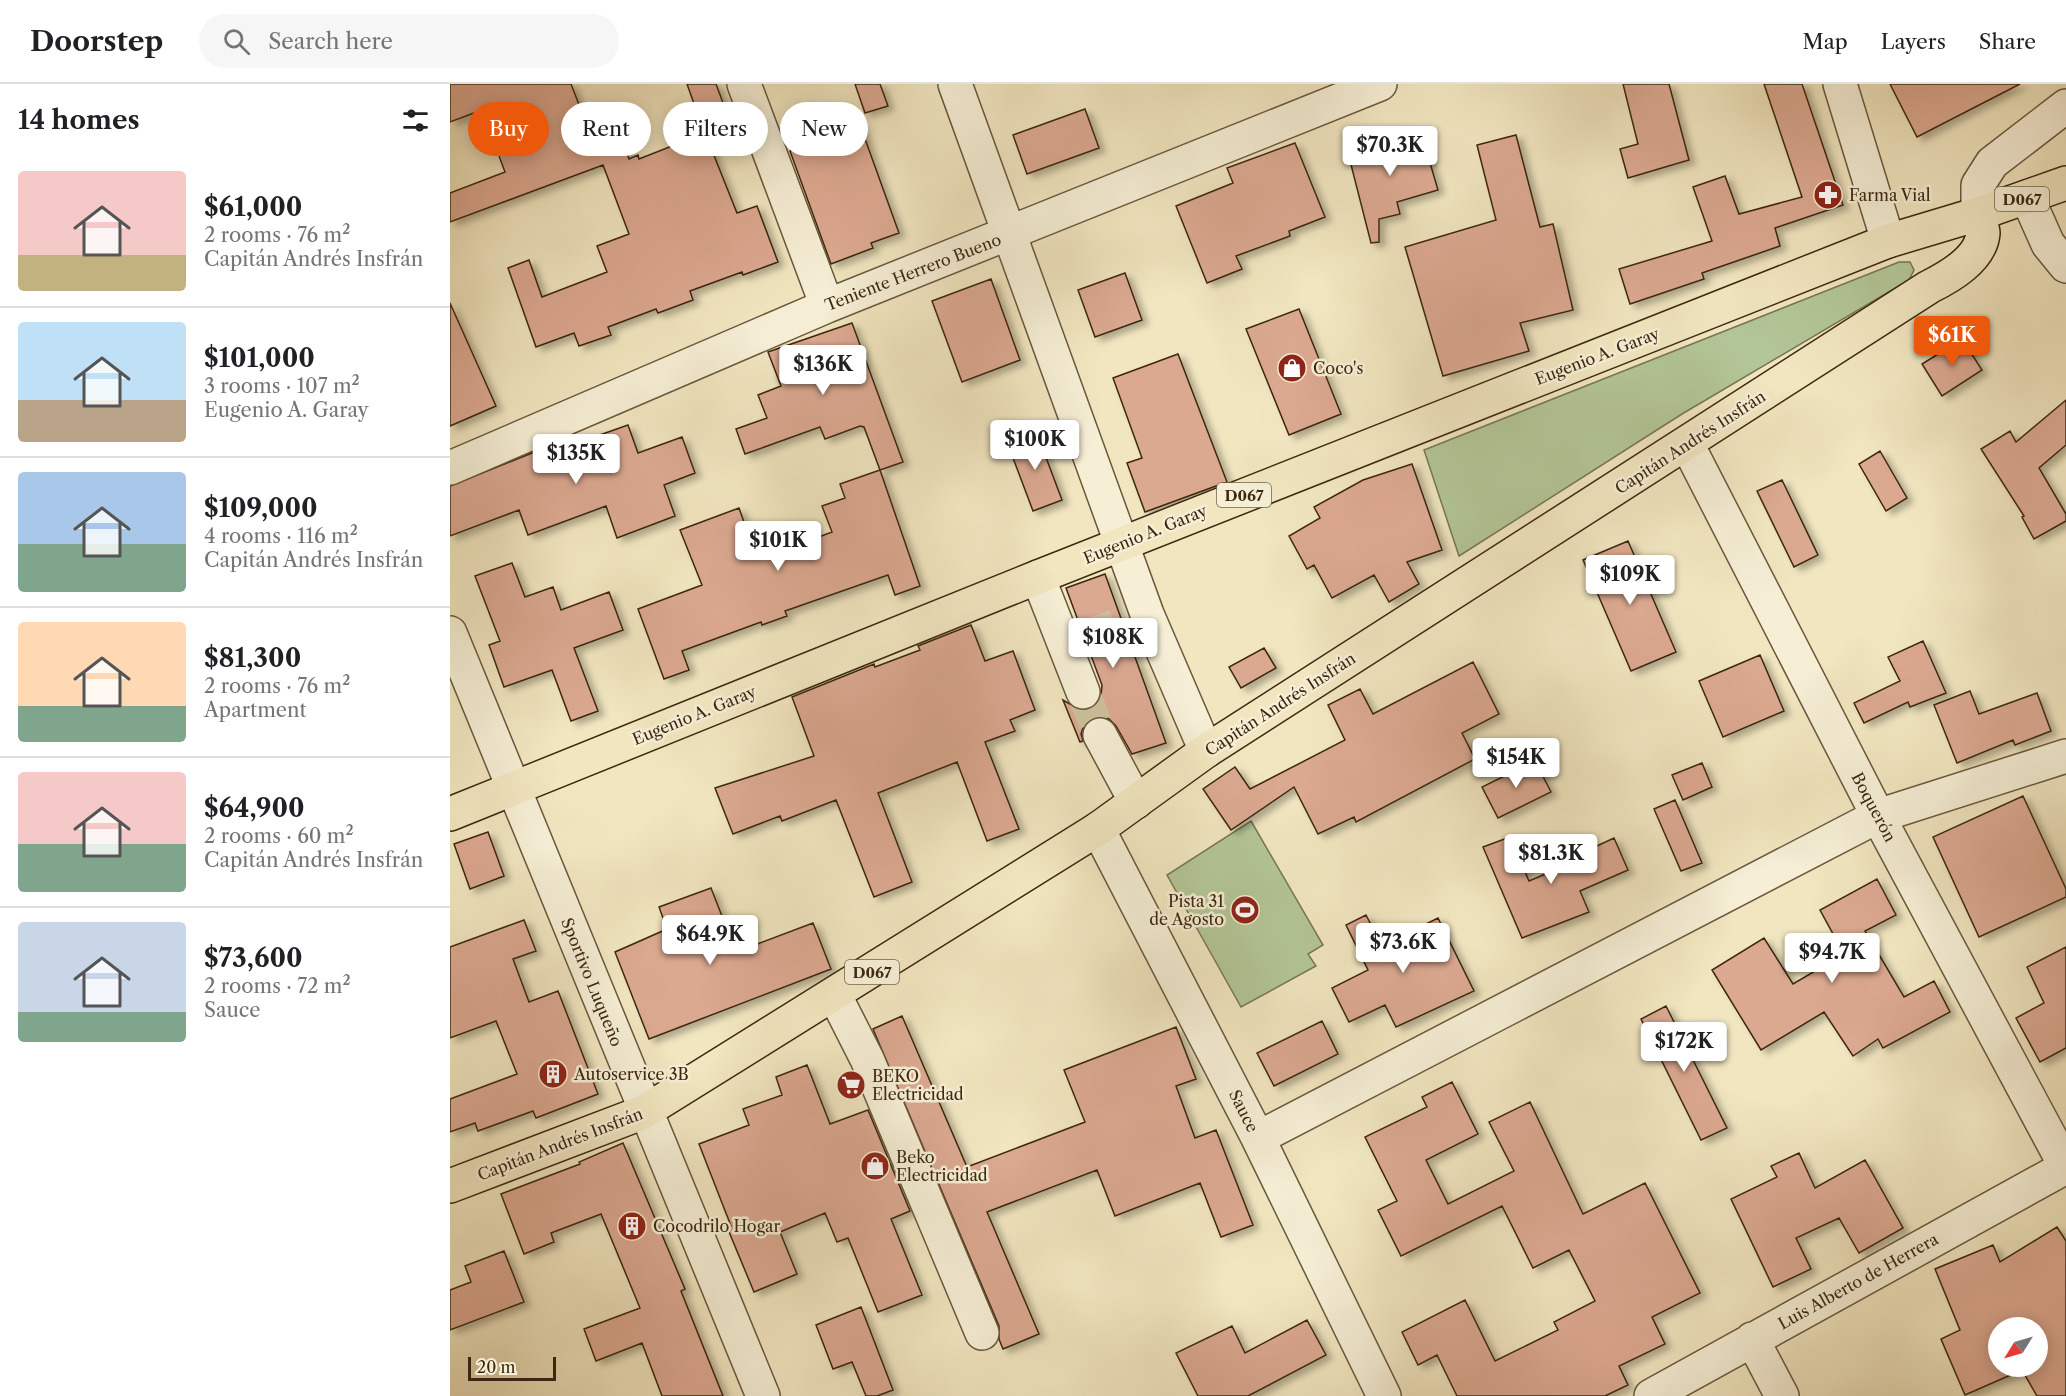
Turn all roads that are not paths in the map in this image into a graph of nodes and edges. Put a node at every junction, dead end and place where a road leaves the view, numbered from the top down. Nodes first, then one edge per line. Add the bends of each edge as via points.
1 (744, 84) edge
2 (956, 84) edge
3 (1380, 84) edge
4 (1840, 84) edge
5 (2066, 106) edge
6 (2066, 183) edge
7 (2027, 197) junction
8 (1978, 214) junction
9 (1010, 234) junction
10 (1888, 241) junction
11 (2060, 249) edge
12 (827, 306) junction
13 (1687, 444) junction
14 (450, 468) edge
15 (1122, 543) junction
16 (1038, 576) junction
17 (450, 633) edge
18 (1083, 692) tunnel mouth
19 (1100, 735) tunnel mouth
20 (1206, 751) junction
21 (2066, 756) edge
22 (514, 788) junction
23 (1136, 802) junction
24 (450, 814) edge
25 (1878, 816) junction
26 (1098, 830) junction
27 (835, 996) junction
28 (644, 1113) junction
29 (1258, 1138) junction
30 (2066, 1167) edge
31 (450, 1186) edge
32 (982, 1333) dead end
33 (1752, 1339) junction
34 (763, 1396) edge
35 (1384, 1396) edge
36 (1651, 1396) edge
37 (1782, 1396) edge

1 - 12 street
2 - 9 street
3 - 9 street, Teniente Herrero Bueno
4 - 10 street
5 - 8 street via 1992,163 1978,185
6 - 7 main road, D067
7 - 8 main road, D067
7 - 11 street
8 - 10 main road, Eugenio A. Garay / D067
8 - 13 main road, Capitán Andrés Insfrán / D067 via 1983,234 1971,259 1953,276 1929,287
9 - 12 street, Teniente Herrero Bueno
9 - 15 street
10 - 15 main road, Eugenio A. Garay / D067
12 - 14 street, Teniente Herrero Bueno
13 - 20 main road, Capitán Andrés Insfrán / D067
13 - 25 street, Boquerón
15 - 16 main road, Eugenio A. Garay / D067
15 - 20 street via 1135,619
16 - 18 street via 1074,640
16 - 22 main road, Eugenio A. Garay / D067
17 - 22 street, Sportivo Luqueño
19 - 23 street
20 - 23 main road, Capitán Andrés Insfrán / D067
21 - 25 street
22 - 24 main road, Eugenio A. Garay / D067
22 - 28 street, Sportivo Luqueño
23 - 26 main road, Capitán Andrés Insfrán / D067
25 - 29 street
25 - 30 street, Boquerón
26 - 27 main road, Capitán Andrés Insfrán / D067
26 - 29 street, Sauce
27 - 28 main road, Capitán Andrés Insfrán / D067
27 - 32 street via 867,1059
28 - 31 main road, Capitán Andrés Insfrán / D067
28 - 34 street, Sportivo Luqueño
29 - 35 street, Sauce
30 - 33 street, Luis Alberto de Herrera
33 - 36 street, Luis Alberto de Herrera
33 - 37 street

